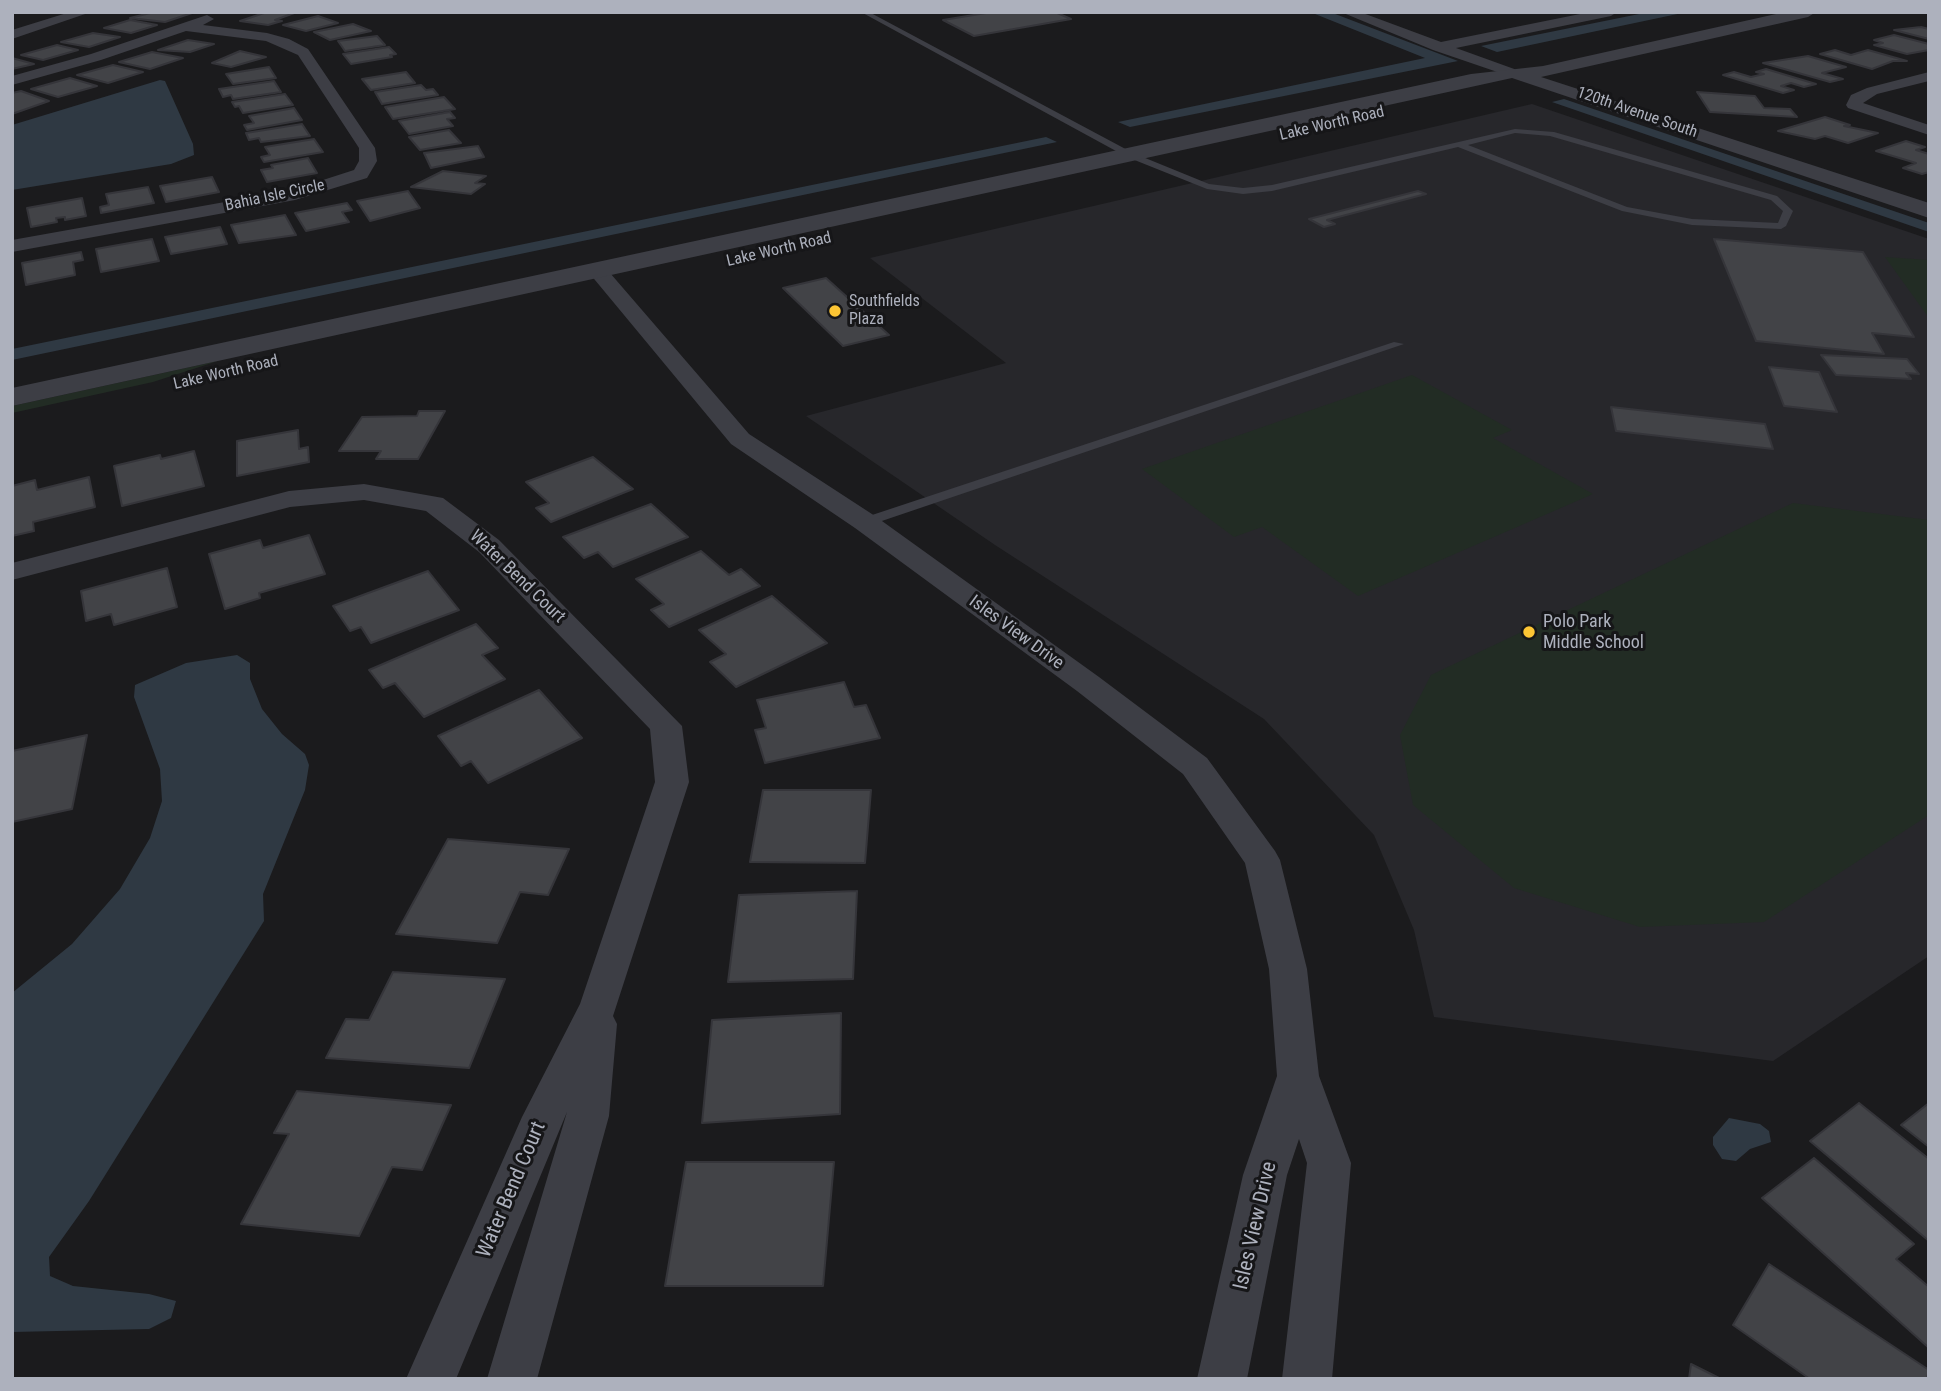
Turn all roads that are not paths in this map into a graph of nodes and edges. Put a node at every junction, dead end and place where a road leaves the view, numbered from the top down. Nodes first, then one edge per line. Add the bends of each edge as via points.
1 (85, 12) edge
2 (225, 12) edge
3 (864, 12) edge
4 (1348, 12) edge
5 (1611, 12) edge
6 (1808, 12) edge
7 (187, 27) junction
8 (12, 35) edge
9 (1438, 47) junction
10 (1529, 74) junction
11 (1929, 76) edge
12 (12, 81) edge
13 (1929, 130) edge
14 (1461, 145) junction
15 (1140, 160) junction
16 (1929, 211) edge
17 (12, 246) edge
18 (603, 279) junction
19 (1398, 344) dead end
20 (12, 397) edge
21 (121, 397) dead end
22 (864, 522) junction
23 (12, 572) edge
24 (599, 1005) junction
25 (1297, 1076) junction
26 (431, 1379) edge
27 (512, 1379) edge
28 (1222, 1379) edge
29 (1307, 1379) edge

1 - 8 street
2 - 7 street, Bahia Isle Circle
3 - 15 lane
4 - 9 street, 120th Avenue South
5 - 9 street
6 - 10 street, Lake Worth Road
7 - 12 street, Bahia Isle Circle
7 - 17 street, Bahia Isle Circle via 267,37 303,52 367,148 368,161 360,174 295,195
9 - 10 street, 120th Avenue South
10 - 15 street, Lake Worth Road
10 - 16 street, 120th Avenue South
11 - 13 street via 1872,91 1857,98 1854,105
14 - 14 lane via 1625,209 1692,222 1781,226 1788,211 1774,198 1551,134 1515,131
14 - 15 lane via 1242,191 1207,186
15 - 18 street, Lake Worth Road
18 - 20 street, Lake Worth Road
18 - 21 street, Lake Worth Road
18 - 22 street, Isles View Drive via 740,439
19 - 22 lane
22 - 25 street, Isles View Drive via 1195,766 1262,860 1288,970
23 - 24 street, Water Bend Court via 289,499 364,492 434,504 489,545 666,726 672,782
24 - 26 street, Water Bend Court via 543,1116
24 - 27 street, Water Bend Court via 588,1116
25 - 28 street, Isles View Drive via 1265,1175
25 - 29 street, Isles View Drive via 1329,1163

